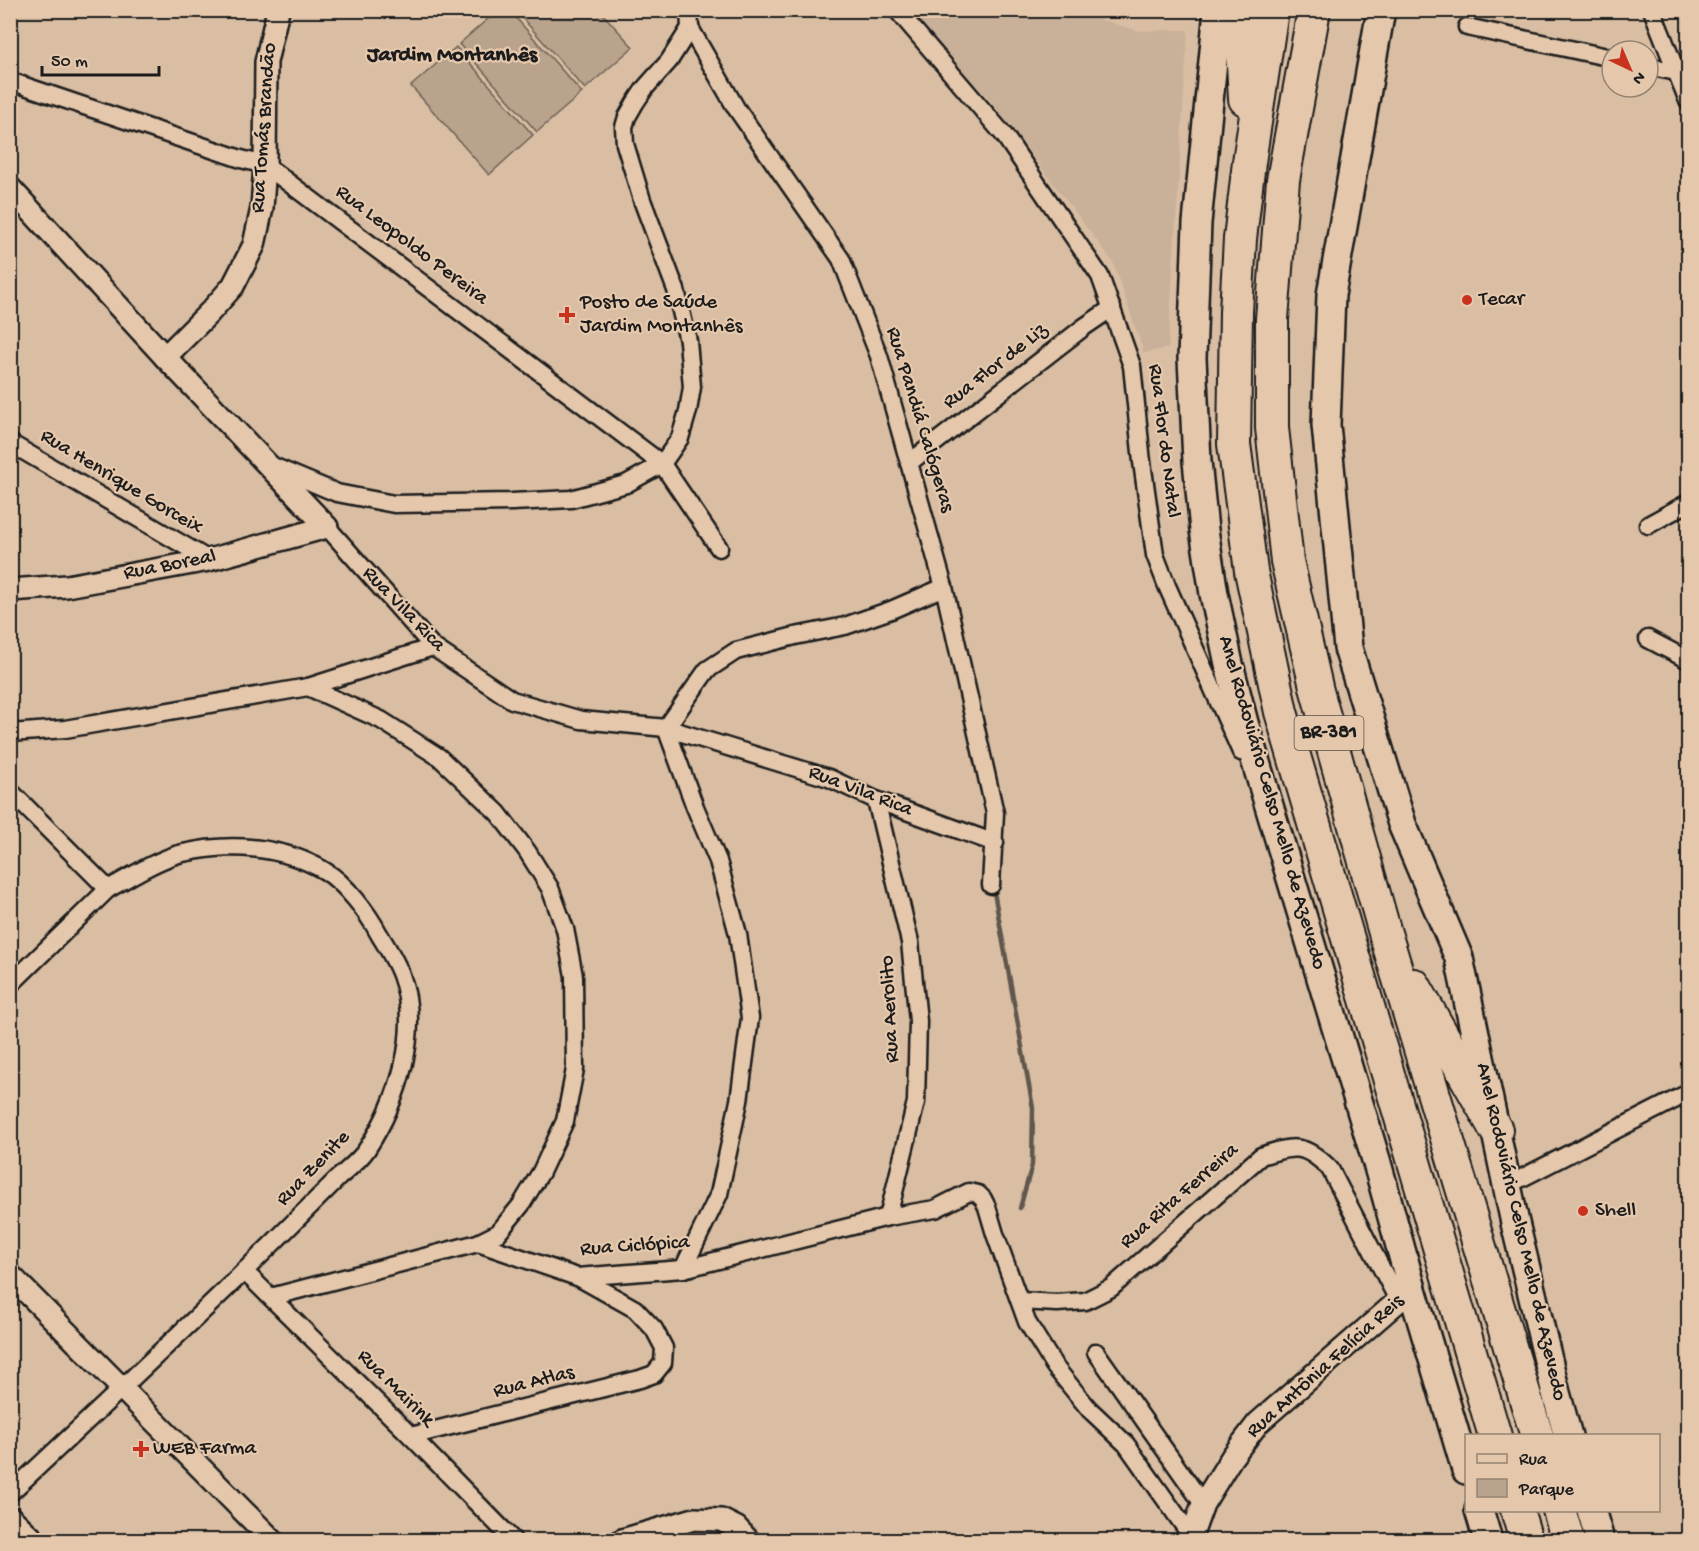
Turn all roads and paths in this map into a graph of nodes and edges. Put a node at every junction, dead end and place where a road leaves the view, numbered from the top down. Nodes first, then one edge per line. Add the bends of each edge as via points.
1 (278, 10) edge
2 (689, 10) edge
3 (897, 10) edge
4 (1218, 10) edge
5 (1240, 10) edge
6 (1272, 10) edge
7 (1314, 10) edge
8 (1382, 10) edge
9 (1652, 10) edge
10 (1467, 27) dead end
11 (690, 28) junction
12 (1600, 55) edge
13 (1660, 69) edge
14 (1676, 72) junction
15 (10, 81) edge
16 (1689, 101) edge
17 (1249, 162) junction
18 (265, 165) junction
19 (10, 188) edge
20 (1112, 308) junction
21 (165, 357) junction
22 (10, 443) edge
23 (266, 463) junction
24 (909, 463) junction
25 (662, 464) junction
26 (1689, 503) edge
27 (1648, 525) dead end
28 (327, 527) junction
29 (719, 548) dead end
30 (209, 560) junction
31 (944, 587) junction
32 (10, 590) edge
33 (1648, 639) dead end
34 (433, 646) junction
35 (1689, 660) edge
36 (308, 687) junction
37 (666, 728) junction
38 (10, 733) edge
39 (1262, 783) junction
40 (10, 791) edge
41 (876, 800) junction
42 (994, 843) junction
43 (991, 885) dead end
44 (108, 889) junction
45 (1385, 933) junction
46 (10, 985) edge
47 (1689, 1094) edge
48 (1496, 1130) junction
49 (1508, 1185) junction
50 (888, 1218) junction
51 (478, 1243) junction
52 (683, 1269) junction
53 (244, 1272) junction
54 (10, 1275) edge
55 (577, 1276) junction
56 (1405, 1294) junction
57 (271, 1297) junction
58 (1020, 1301) junction
59 (1096, 1352) dead end
60 (122, 1389) junction
61 (1494, 1434) edge
62 (1536, 1434) edge
63 (1567, 1434) edge
64 (411, 1436) junction
65 (1465, 1464) edge
66 (10, 1493) edge
67 (1203, 1504) junction
68 (1480, 1512) edge
69 (1518, 1512) edge
70 (1560, 1512) edge
71 (1592, 1512) edge
72 (10, 1517) edge
73 (644, 1537) edge
74 (1192, 1539) edge
75 (34, 1540) edge
76 (272, 1540) edge
77 (513, 1540) edge
78 (622, 1540) edge
79 (748, 1540) edge
80 (1488, 1540) edge
81 (1526, 1540) edge
82 (1569, 1540) edge
83 (1600, 1540) edge

1 - 18 street, Rua Tomás Brandão via 266,62
2 - 11 street, Rua Pandiá Calógeras
3 - 20 street, Rua Flor do Natal via 1004,135 1100,276
4 - 39 main road, Anel Rodoviário Celso Mello de Azevedo via 1197,222 1192,358 1197,461 1214,594
5 - 17 highway
6 - 17 highway, Anel Rodoviário Celso Mello de Azevedo / BR-381
7 - 45 highway, Anel Rodoviário Celso Mello de Azevedo / BR-381 via 1283,180 1272,319 1272,428 1287,561 1317,691
8 - 48 main road, Anel Rodoviário Celso Mello de Azevedo via 1331,295 1326,425 1330,472 1348,648 1402,824 1459,958
9 - 14 street
10 - 12 street
11 - 24 street, Rua Pandiá Calógeras via 736,108 841,259 879,356
11 - 25 street via 645,88 624,127 625,144 676,290 688,341 692,387 688,411 680,438
13 - 14 street
14 - 16 street
15 - 18 street, Rua Leopoldo Pereira
17 - 61 highway, Anel Rodoviário Celso Mello de Azevedo / BR-381 via 1236,312 1234,444 1251,571 1281,712
18 - 21 street, Rua Tomás Brandão via 254,245 233,286
18 - 25 street, Rua Leopoldo Pereira
19 - 21 street, Rua Vila Rica
20 - 24 street, Rua Flor de Liz
20 - 39 street, Rua Flor do Natal via 1132,366 1155,555 1241,752
21 - 23 street, Rua Vila Rica
22 - 30 street, Rua Henrique Gorceix
23 - 25 street via 337,493 394,504 571,499 626,484
23 - 28 street, Rua Vila Rica
24 - 31 street, Rua Pandiá Calógeras
25 - 29 street, Rua Leopoldo Pereira
26 - 27 street
28 - 30 street, Rua Boreal
28 - 34 street, Rua Vila Rica
30 - 32 street, Rua Boreal via 67,586
31 - 37 street via 845,626 736,651 707,670
31 - 42 street, Rua Pandiá Calógeras via 995,813
33 - 35 street
34 - 36 street
34 - 37 street, Rua Vila Rica via 512,700 581,720
36 - 38 street via 65,729
36 - 51 street via 381,720 439,757 490,805 550,888 565,929 574,976 576,1068 565,1121 521,1205 498,1233
37 - 41 street, Rua Vila Rica via 829,778
37 - 52 street via 718,861 738,934 750,1018 740,1101 719,1194
39 - 56 main road, Anel Rodoviário Celso Mello de Azevedo via 1371,1142
40 - 44 street
41 - 42 street, Rua Vila Rica
41 - 50 street, Rua Aerolito via 910,942 918,1021 916,1102
42 - 43 street, Rua Pandiá Calógeras
44 - 46 street, Rua Zenite
44 - 53 street, Rua Zenite via 182,853 218,848 279,852 326,872 344,888 376,927 402,976 410,1014 409,1035 401,1076 384,1121 366,1152
45 - 48 highway
45 - 62 highway, Anel Rodoviário Celso Mello de Azevedo / BR-381
47 - 49 street
48 - 49 main road, Anel Rodoviário Celso Mello de Azevedo
49 - 63 main road, Anel Rodoviário Celso Mello de Azevedo
50 - 52 street, Rua Ciclópica
50 - 58 street, Rua Ciclópica via 935,1209 969,1192 978,1194 987,1207
51 - 55 street, Rua Ciclópica
51 - 57 street
52 - 55 street, Rua Ciclópica
53 - 57 street, Rua Mairink
53 - 60 street, Rua Zenite
54 - 60 street
55 - 64 street, Rua Atlas via 635,1309 654,1329 664,1348 663,1363 654,1374
56 - 58 street, Rua Rita Ferreira via 1330,1169 1303,1148 1283,1148 1261,1156 1111,1288 1085,1301
56 - 65 main road, Anel Rodoviário Celso Mello de Azevedo
56 - 67 street, Rua Antônia Felícia Reis via 1258,1423
57 - 64 street, Rua Mairink
58 - 74 street via 1026,1322 1055,1367 1089,1409 1126,1444
59 - 67 street
60 - 66 street, Rua Zenite
60 - 76 street
64 - 77 street, Rua Mairink
67 - 74 street, Rua Antônia Felícia Reis
68 - 80 main road
69 - 81 highway
70 - 82 highway
71 - 83 main road
72 - 75 street
73 - 78 street
73 - 79 street via 694,1519 721,1520 737,1528

